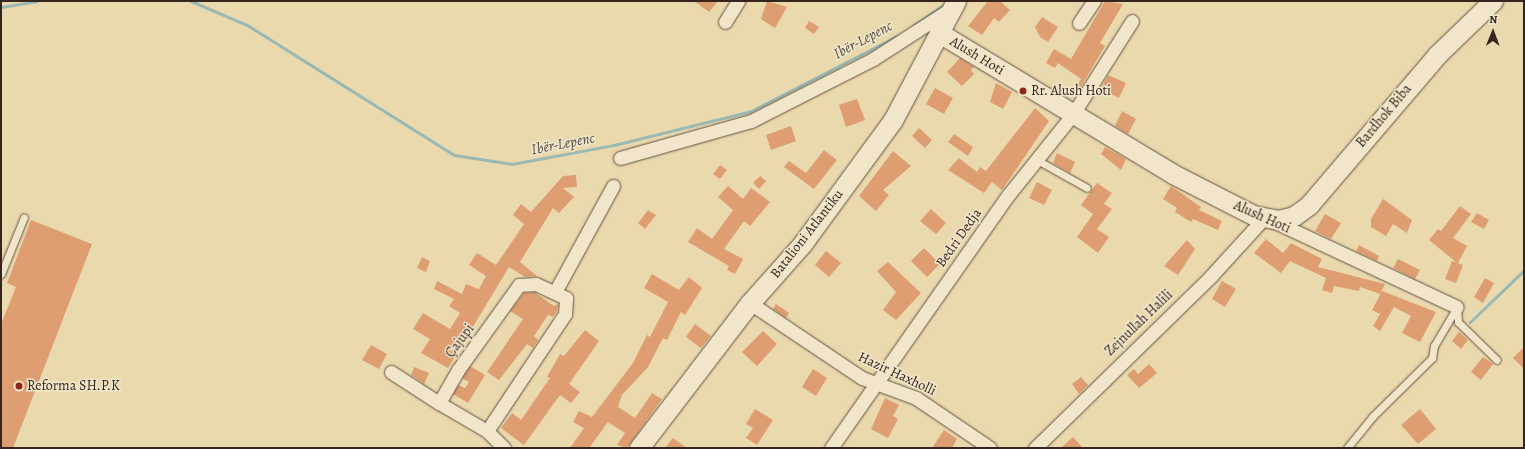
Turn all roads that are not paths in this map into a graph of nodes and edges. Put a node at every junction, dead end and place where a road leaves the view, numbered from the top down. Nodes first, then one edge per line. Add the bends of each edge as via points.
1 (738, 1) edge
2 (1094, 1) edge
3 (1493, 1) edge
4 (957, 3) edge
5 (1132, 21) dead end
6 (725, 22) dead end
7 (1079, 23) dead end
8 (941, 34) junction
9 (1073, 114) junction
10 (620, 158) dead end
11 (1037, 160) junction
12 (613, 186) dead end
13 (1087, 188) dead end
14 (24, 217) dead end
15 (1266, 219) junction
16 (565, 273) junction
17 (1, 274) edge
18 (555, 292) junction
19 (566, 298) junction
20 (750, 303) junction
21 (1456, 307) junction
22 (1497, 360) dead end
23 (391, 372) dead end
24 (874, 383) junction
25 (439, 403) junction
26 (487, 431) junction
27 (504, 448) edge
28 (639, 448) edge
29 (831, 448) edge
30 (990, 448) edge
31 (1035, 448) edge
32 (1347, 448) edge

1 - 6 street
2 - 7 street
3 - 15 street, Bardhok Biba via 1431,61 1309,205 1294,216
4 - 8 street, Batalioni Atlantiku
4 - 10 street, Batalioni Atlantiku via 873,59 751,122
5 - 9 street
8 - 9 street, Alush Hoti
8 - 20 street, Batalioni Atlantiku via 893,120 803,243
9 - 11 street, Bedri Dedja
9 - 15 street, Alush Hoti via 1173,174
11 - 13 lane
11 - 24 street, Bedri Dedja
12 - 16 street
14 - 17 lane
15 - 21 street, Alush Hoti
15 - 31 street, Zejnullah Halili
16 - 18 street
16 - 19 street
18 - 19 street, Çajupi
18 - 25 street, Çajupi via 530,282 519,285 458,370
19 - 26 street via 559,326 508,396
20 - 24 street, Hazir Haxholli via 772,321
20 - 28 street, Batalioni Atlantiku
21 - 22 lane via 1458,322
21 - 32 lane via 1434,346 1432,358 1373,416
23 - 25 street
24 - 29 street, Bedri Dedja
24 - 30 street, Hazir Haxholli via 921,401
25 - 26 street
26 - 27 street

